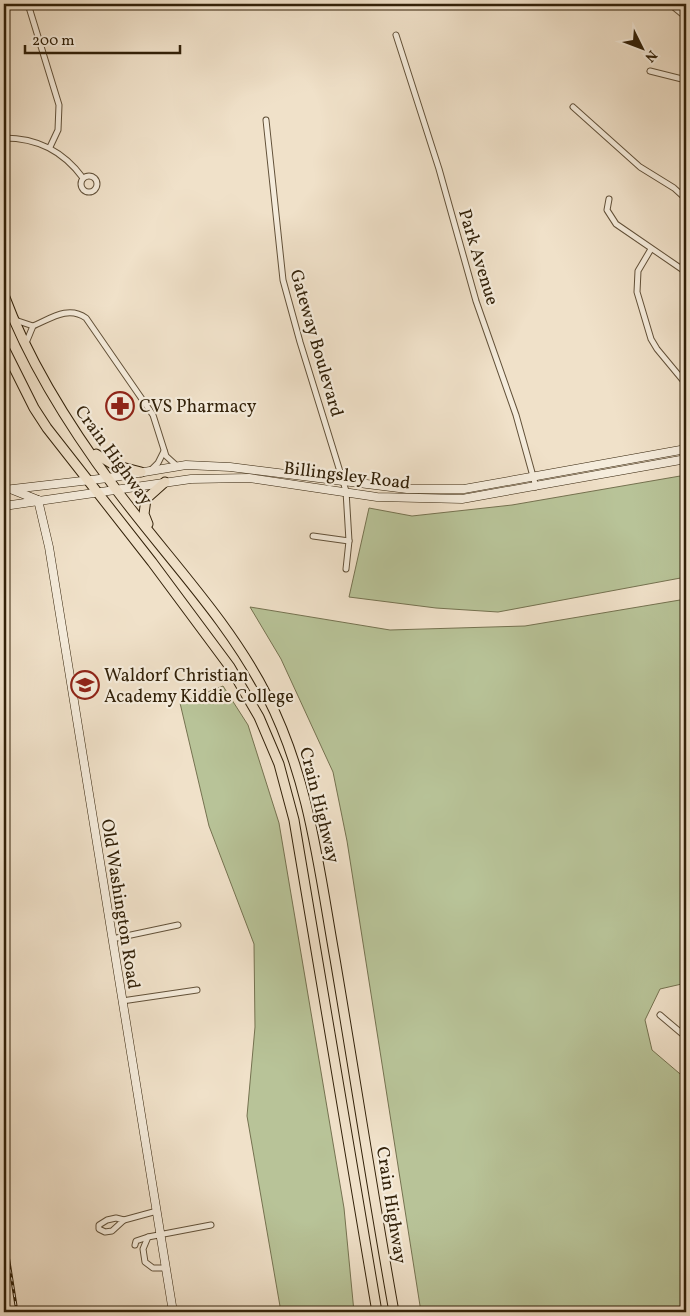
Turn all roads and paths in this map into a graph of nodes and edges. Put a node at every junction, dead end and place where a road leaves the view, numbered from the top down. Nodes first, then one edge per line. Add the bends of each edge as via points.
1 (28, 4) edge
2 (670, 4) edge
3 (686, 17) edge
4 (396, 35) dead end
5 (650, 71) dead end
6 (686, 80) edge
7 (574, 107) dead end
8 (266, 120) dead end
9 (4, 138) edge
10 (50, 148) junction
11 (83, 178) dead end
12 (609, 199) dead end
13 (686, 199) edge
14 (651, 249) junction
15 (686, 272) edge
16 (4, 295) edge
17 (13, 319) junction
18 (33, 326) junction
19 (25, 345) junction
20 (4, 348) edge
21 (686, 384) edge
22 (82, 442) junction
23 (686, 449) edge
24 (164, 451) junction
25 (686, 460) edge
26 (177, 466) junction
27 (151, 470) junction
28 (141, 472) junction
29 (108, 478) junction
30 (533, 478) junction
31 (87, 479) junction
32 (165, 482) junction
33 (345, 482) junction
34 (536, 487) junction
35 (116, 489) junction
36 (6, 490) edge
37 (96, 491) junction
38 (346, 491) junction
39 (38, 500) junction
40 (4, 506) edge
41 (153, 535) junction
42 (313, 536) dead end
43 (349, 541) junction
44 (346, 569) dead end
45 (178, 924) dead end
46 (112, 939) junction
47 (197, 990) dead end
48 (122, 1001) junction
49 (660, 1015) dead end
50 (686, 1037) edge
51 (351, 1161) junction
52 (368, 1161) junction
53 (157, 1211) junction
54 (124, 1220) dead end
55 (212, 1225) dead end
56 (160, 1234) junction
57 (148, 1237) junction
58 (135, 1245) dead end
59 (166, 1268) junction
60 (172, 1312) edge
61 (377, 1312) edge
62 (394, 1312) edge

1 - 10 street via 59,105 58,130
2 - 3 street
4 - 30 street, Park Avenue
5 - 6 street
7 - 13 street via 640,167
8 - 33 street, Gateway Boulevard via 283,280
9 - 10 street via 38,142
10 - 11 street via 66,157
12 - 14 street via 607,210 610,217
14 - 15 street
14 - 21 street via 638,271 638,292 654,344
16 - 17 highway, Crain Highway
17 - 18 street
17 - 19 highway, Crain Highway
18 - 19 street
18 - 24 street via 68,311 86,318 153,415
19 - 22 highway, Crain Highway
20 - 31 highway, Crain Highway via 34,408
22 - 28 highway via 107,463
22 - 29 highway, Crain Highway
23 - 30 main road, Billingsley Road
24 - 26 street
24 - 27 street
25 - 34 main road, Billingsley Road
26 - 27 main road, Billingsley Road
26 - 33 main road, Billingsley Road via 230,467
27 - 28 main road, Billingsley Road
28 - 29 main road, Billingsley Road
29 - 31 main road, Billingsley Road
29 - 35 highway, Crain Highway
30 - 33 main road, Billingsley Road via 464,489 433,490
30 - 34 street, Park Avenue
31 - 36 main road, Billingsley Road
31 - 37 highway, Crain Highway
32 - 35 main road, Billingsley Road
32 - 38 main road, Billingsley Road via 250,478
32 - 41 highway via 149,494 144,506
33 - 38 street, Gateway Boulevard
34 - 38 main road, Billingsley Road via 449,500 377,497
35 - 37 main road, Billingsley Road
35 - 41 highway, Crain Highway
36 - 39 main road via 18,490
37 - 39 main road, Billingsley Road
37 - 51 highway, Crain Highway via 230,667 259,717 278,764 294,820
38 - 43 street, Gateway Boulevard
39 - 40 main road, Billingsley Road
39 - 46 main road, Old Washington Road via 49,547
41 - 52 highway, Crain Highway via 250,666 276,714 297,765 314,839
42 - 43 street
43 - 44 street, Gateway Boulevard
45 - 46 street
46 - 48 main road, Old Washington Road
47 - 48 street
48 - 53 main road, Old Washington Road
49 - 50 street
51 - 52 highway
51 - 61 highway, Crain Highway
52 - 62 highway, Crain Highway
53 - 54 street
53 - 56 main road, Old Washington Road
55 - 56 street
56 - 57 street
56 - 59 main road, Old Washington Road
57 - 58 street via 136,1241
57 - 59 street via 143,1249 145,1262 153,1268
59 - 60 main road, Old Washington Road

